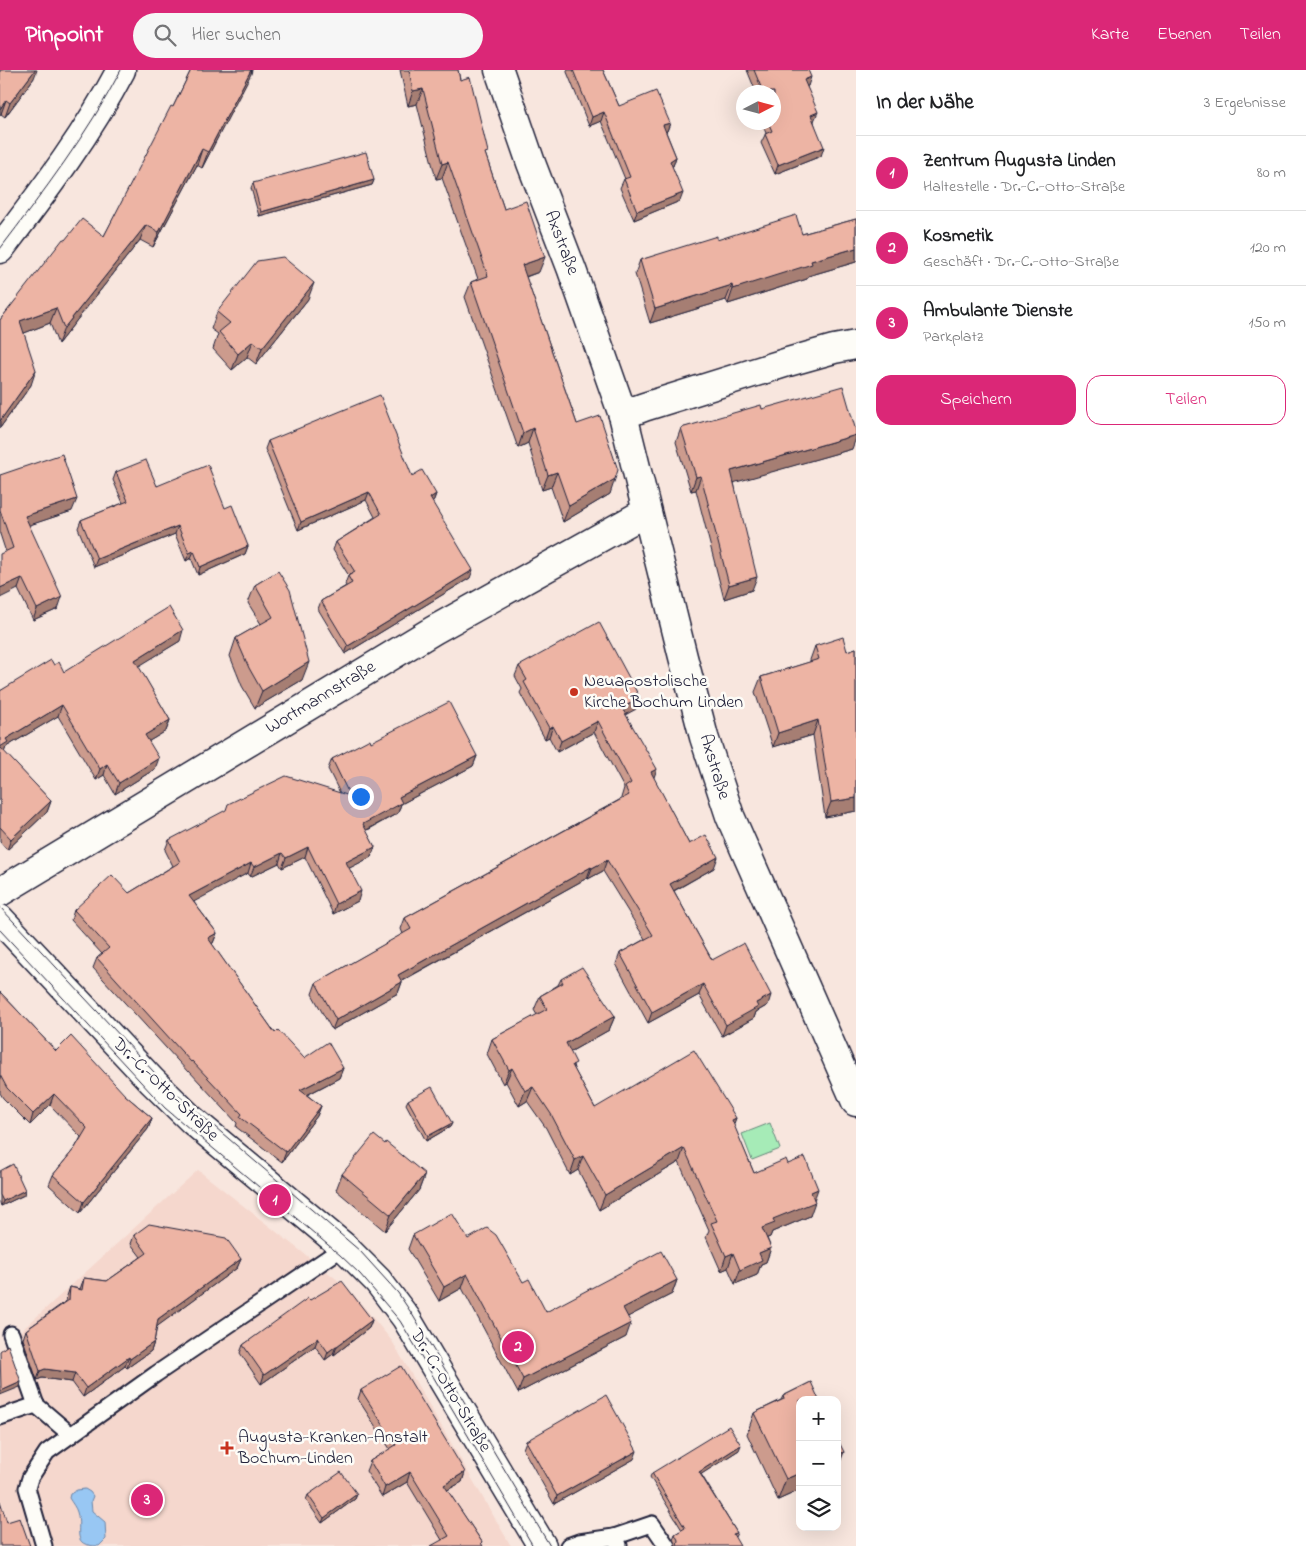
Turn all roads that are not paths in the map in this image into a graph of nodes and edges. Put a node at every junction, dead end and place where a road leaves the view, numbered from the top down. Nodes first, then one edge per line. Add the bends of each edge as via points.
1 (121, 70) edge
2 (499, 70) edge
3 (0, 249) edge
4 (856, 346) edge
5 (622, 415) junction
6 (646, 512) junction
7 (0, 892) edge
8 (0, 919) edge
9 (856, 1102) edge
10 (344, 1247) junction
11 (11, 1334) dead end
12 (36, 1404) junction
13 (0, 1417) edge
14 (71, 1435) junction
15 (617, 1542) edge
16 (44, 1546) edge
17 (542, 1546) edge
18 (568, 1546) edge
19 (667, 1546) edge

1 - 3 street via 87,131
2 - 5 street, Axstraße
4 - 5 street via 788,362
5 - 6 street, Axstraße
6 - 7 street, Wortmannstraße via 420,638
6 - 9 street, Axstraße via 704,737 730,816
8 - 10 street, Dr.-C.-Otto-Straße via 158,1088
10 - 14 lane
10 - 17 street, Dr.-C.-Otto-Straße via 378,1281 406,1318
11 - 12 lane
12 - 13 lane
12 - 14 lane
14 - 16 lane via 48,1452 27,1488
15 - 18 lane via 579,1542
15 - 19 lane via 652,1524

